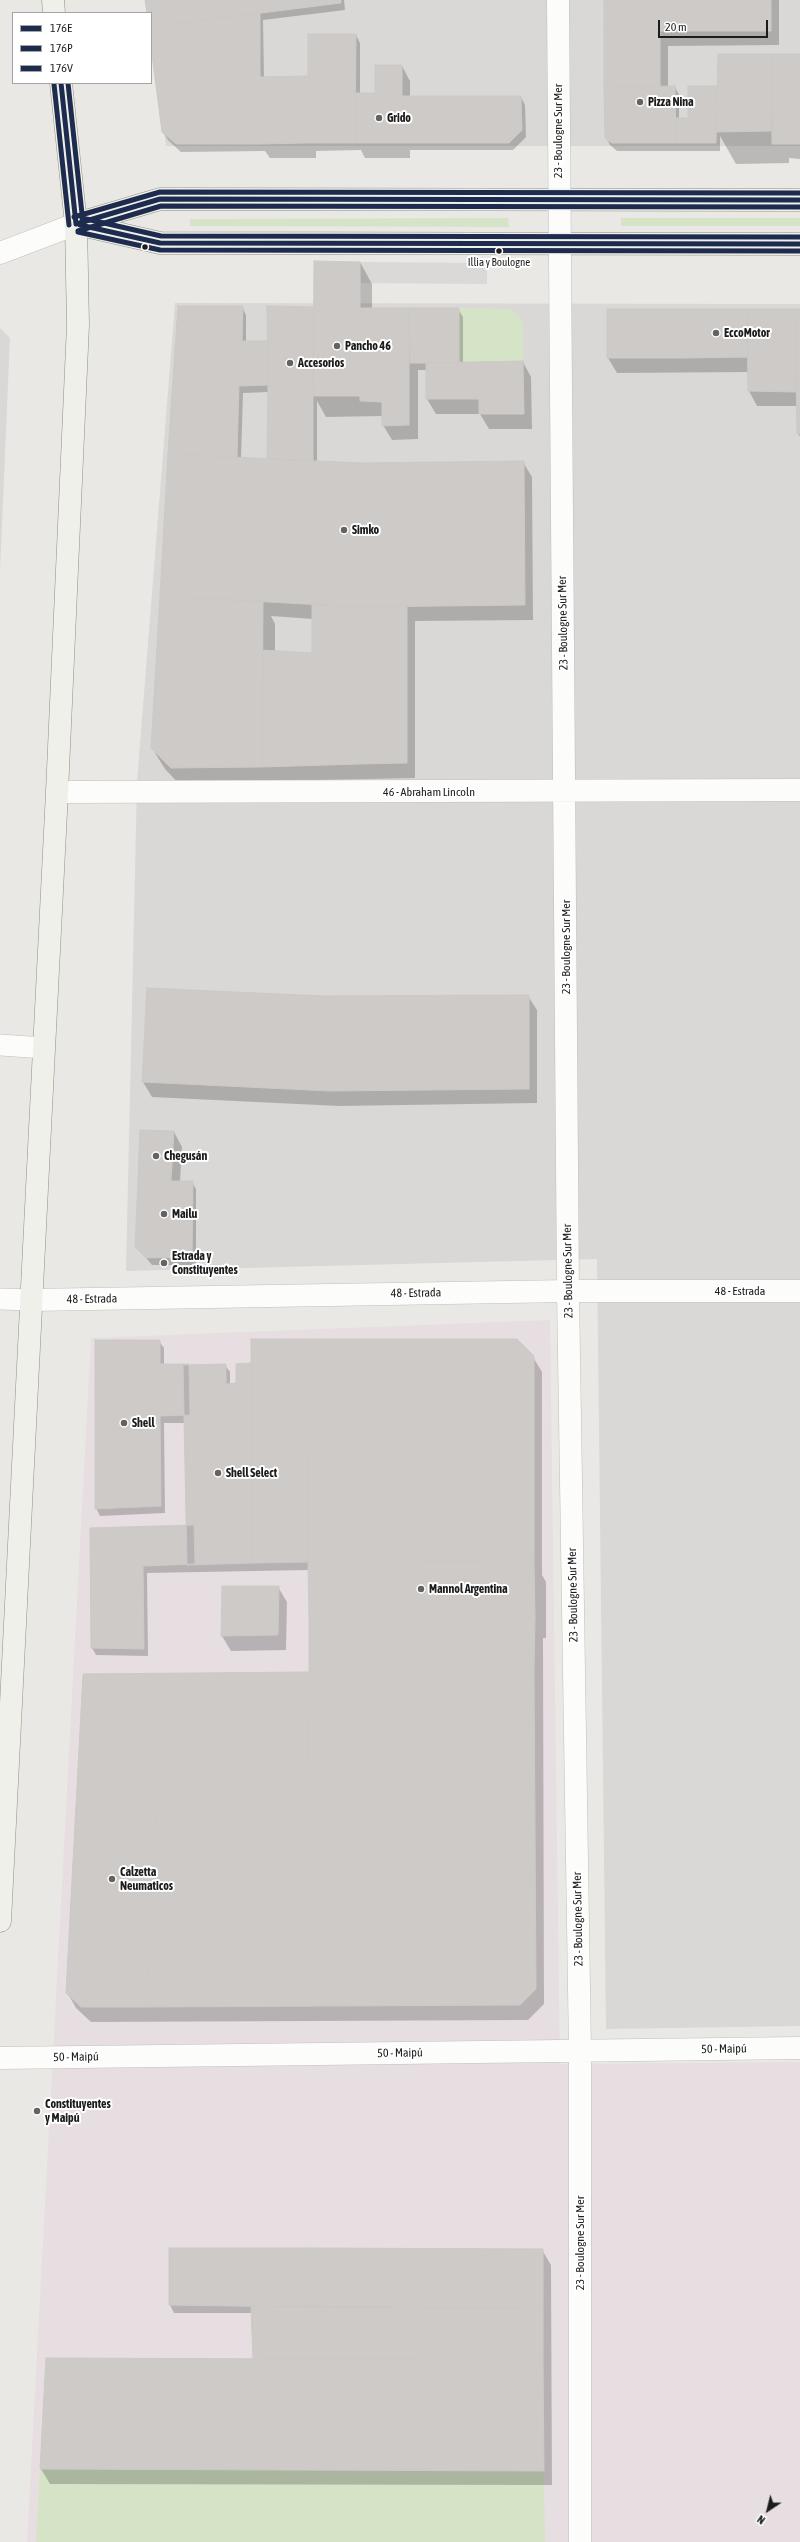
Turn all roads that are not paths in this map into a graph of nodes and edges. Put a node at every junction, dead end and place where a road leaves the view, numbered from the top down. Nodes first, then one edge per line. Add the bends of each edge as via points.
1 (52, 0) edge
2 (558, 0) edge
3 (54, 12) edge
4 (61, 84) edge
5 (558, 200) junction
6 (800, 200) edge
7 (76, 224) junction
8 (559, 244) junction
9 (800, 244) edge
10 (0, 253) edge
11 (800, 790) edge
12 (57, 792) junction
13 (565, 792) junction
14 (0, 1045) edge
15 (44, 1048) junction
16 (568, 1290) junction
17 (800, 1291) edge
18 (0, 1299) edge
19 (32, 1300) junction
20 (0, 1921) edge
21 (800, 2048) edge
22 (580, 2051) junction
23 (0, 2058) edge
24 (580, 2542) edge

1 - 3 main road
2 - 5 street, 23 - Boulogne Sur Mer
4 - 7 main road
5 - 6 main road
5 - 7 main road via 160,199
5 - 8 street, 23 - Boulogne Sur Mer
7 - 8 main road via 160,243
7 - 10 street
7 - 12 main road via 78,325
8 - 9 main road
8 - 13 street, 23 - Boulogne Sur Mer
11 - 13 street, 46 - Abraham Lincoln
12 - 13 street, 46 - Abraham Lincoln
12 - 15 main road
13 - 16 street, 23 - Boulogne Sur Mer
14 - 15 lane
15 - 19 main road
16 - 17 street, 48 - Estrada
16 - 19 street, 48 - Estrada
16 - 22 street, 23 - Boulogne Sur Mer
18 - 19 lane
19 - 20 main road
21 - 22 street, 50 - Maipú
22 - 23 street, 50 - Maipú
22 - 24 street, 23 - Boulogne Sur Mer

